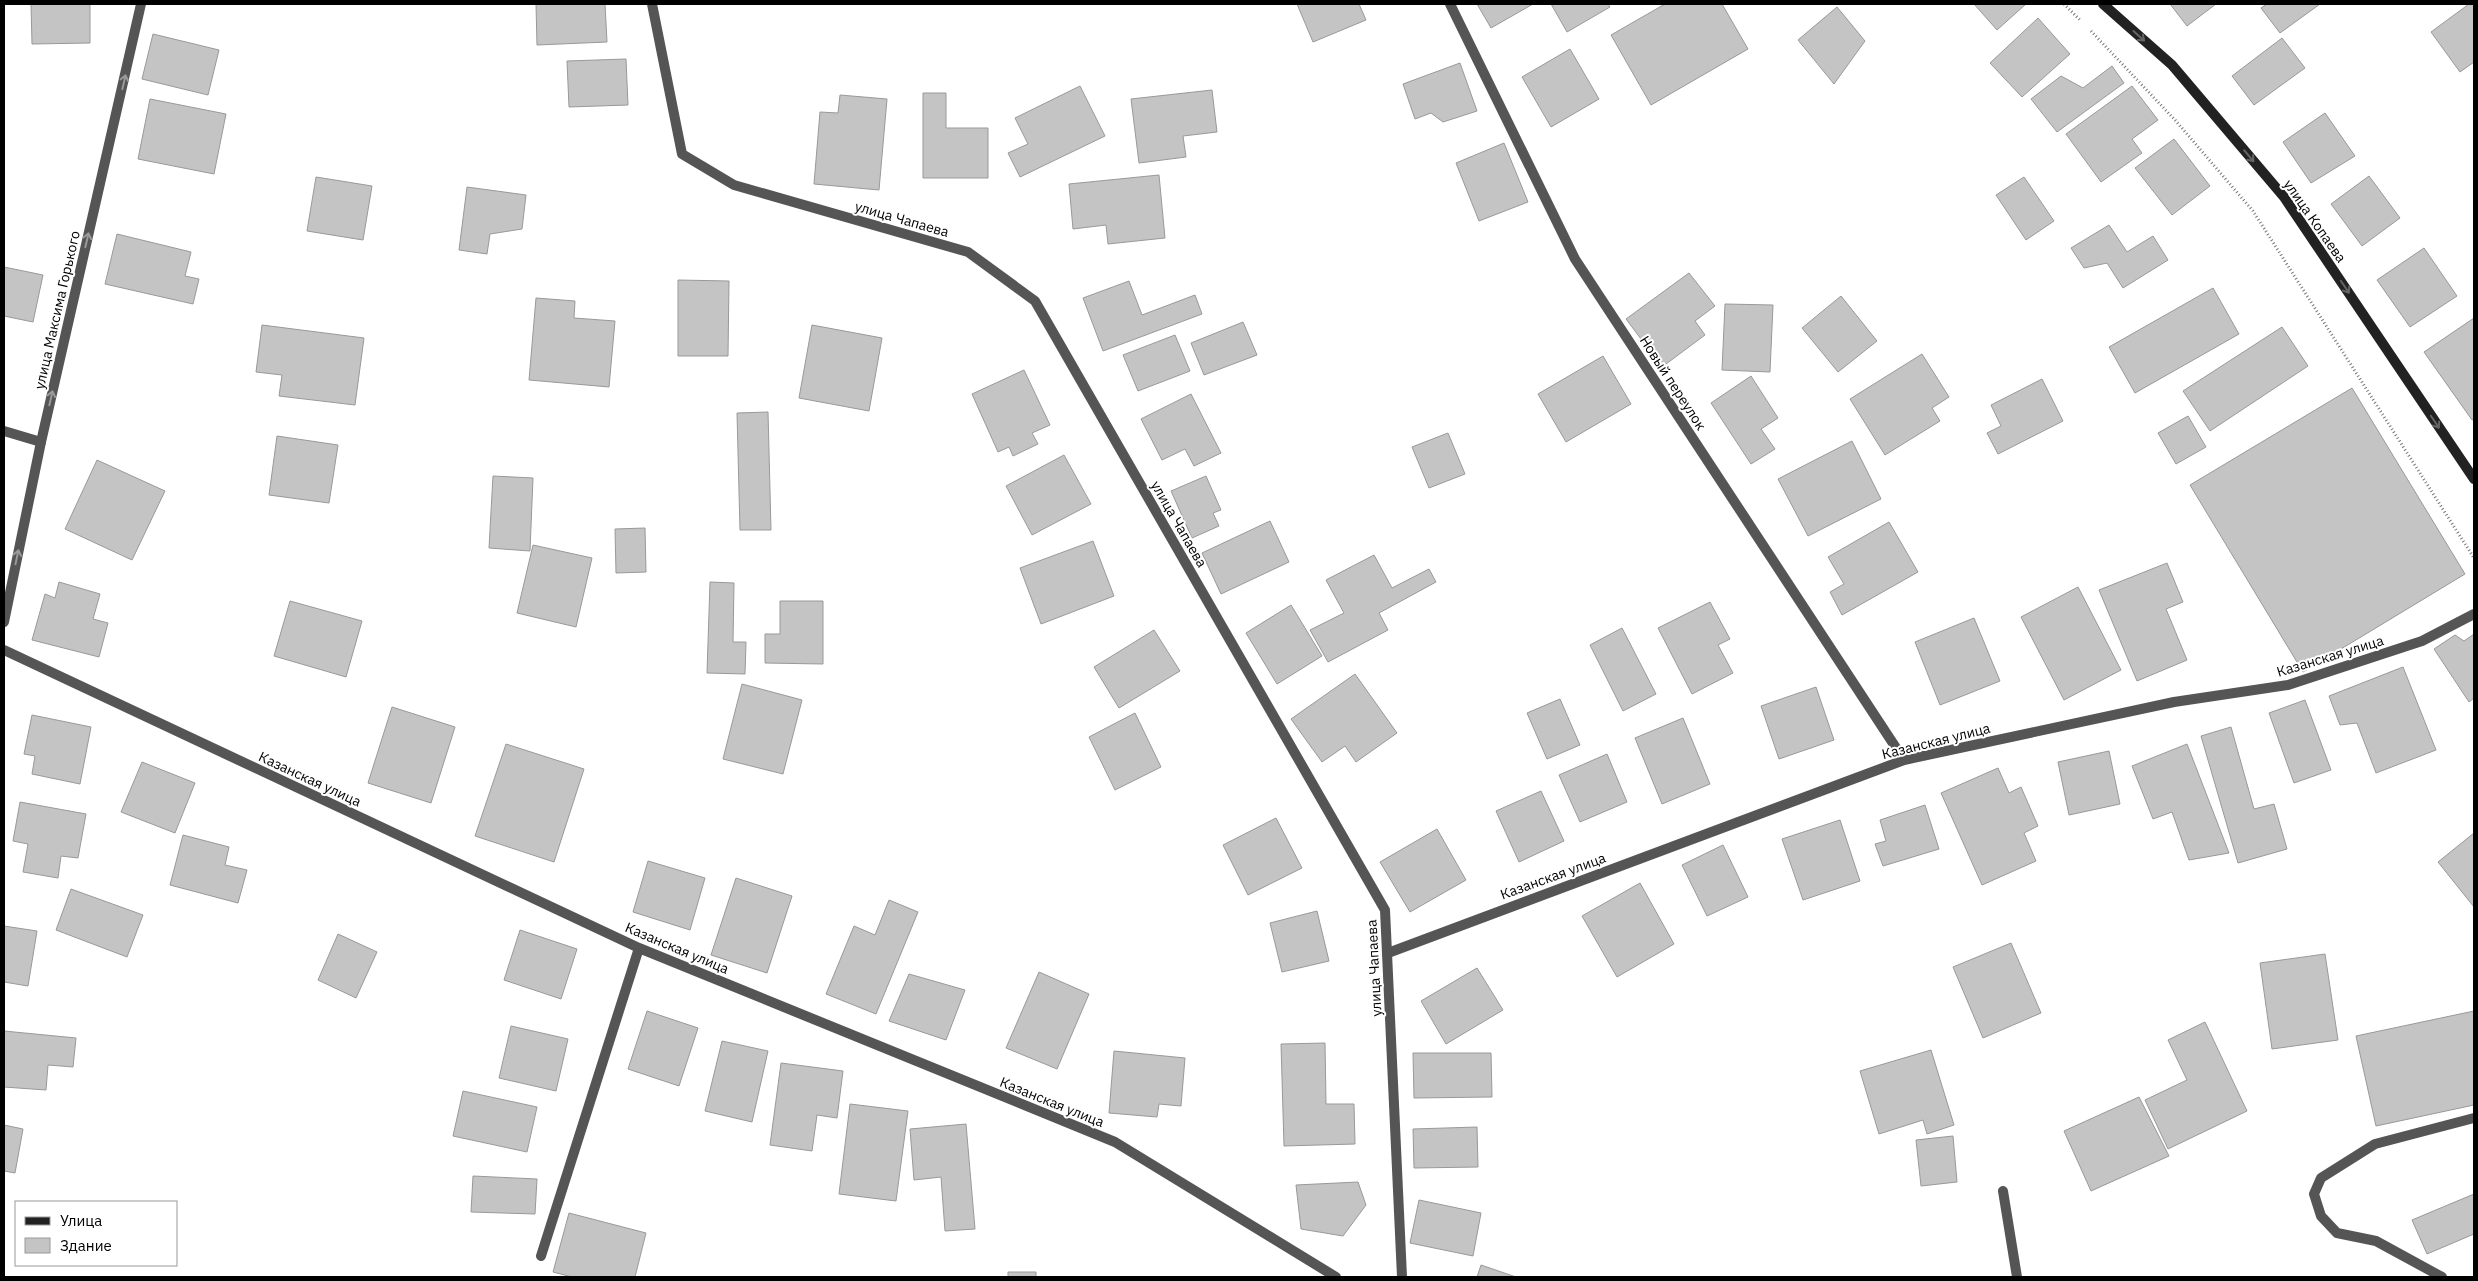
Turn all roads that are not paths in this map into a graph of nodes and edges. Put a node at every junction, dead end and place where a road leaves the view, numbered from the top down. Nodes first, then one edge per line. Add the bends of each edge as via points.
1 (141, 4) edge
2 (652, 4) edge
3 (1450, 4) edge
4 (2103, 4) edge
5 (4, 431) edge
6 (41, 442) junction
7 (2474, 479) edge
8 (2474, 614) edge
9 (4, 622) edge
10 (4, 650) edge
11 (1904, 760) junction
12 (639, 948) junction
13 (1388, 953) junction
14 (2474, 1118) edge
15 (2003, 1191) dead end
16 (541, 1256) dead end
17 (1336, 1277) edge
18 (1402, 1277) edge
19 (2017, 1277) edge
20 (2442, 1277) edge

6 -> 1 street, улица Максима Горького
2 - 13 street, улица Чапаева via 682,154 734,185 968,252 1035,301 1385,910
3 - 11 street, Новый переулок via 1575,259
4 -> 7 main road, улица Копаева via 2172,65 2284,197
5 - 6 street
9 -> 6 street, улица Максима Горького
8 - 11 street, Казанская улица via 2422,641 2288,685 2174,702
10 - 12 street, Казанская улица
11 - 13 street, Казанская улица
12 - 16 street
12 - 17 street, Казанская улица via 1115,1142
13 - 18 street, улица Чапаева
14 - 20 street via 2375,1144 2321,1178 2314,1194 2321,1216 2337,1233 2376,1241
15 - 19 street

